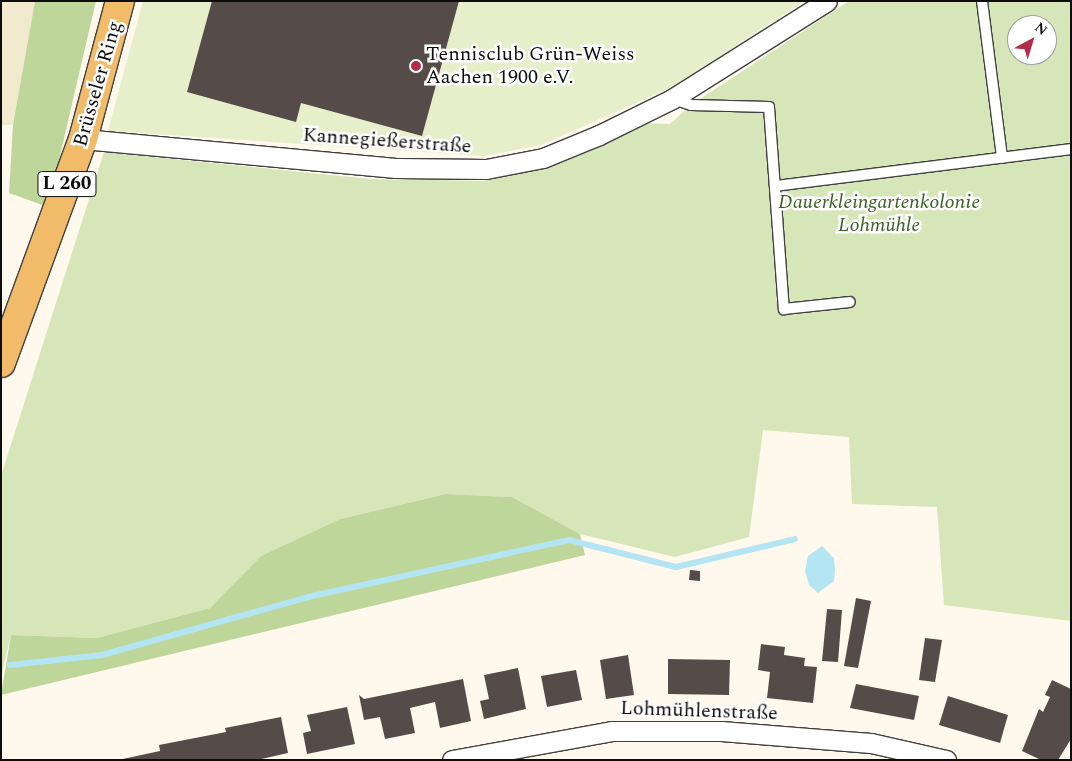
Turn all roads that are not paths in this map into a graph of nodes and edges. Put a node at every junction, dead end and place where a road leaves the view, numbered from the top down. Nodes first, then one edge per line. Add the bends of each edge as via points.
1 (120, 1) edge
2 (827, 1) edge
3 (982, 1) edge
4 (672, 99) junction
5 (83, 139) junction
6 (1071, 149) edge
7 (1002, 158) junction
8 (776, 186) junction
9 (850, 302) dead end
10 (1, 363) edge
11 (452, 760) edge
12 (946, 760) edge

1 - 5 main road, Brüsseler Ring / L 260
2 - 4 street, Kannegießerstraße
3 - 7 lane
4 - 5 street, Kannegießerstraße via 543,158 486,169 396,168
4 - 8 lane via 691,105 769,107
5 - 10 main road, Brüsseler Ring / L 260
6 - 7 lane
7 - 8 lane
8 - 9 lane via 784,309
11 - 12 street, Lohmühlenstraße via 611,731 721,731 871,743

